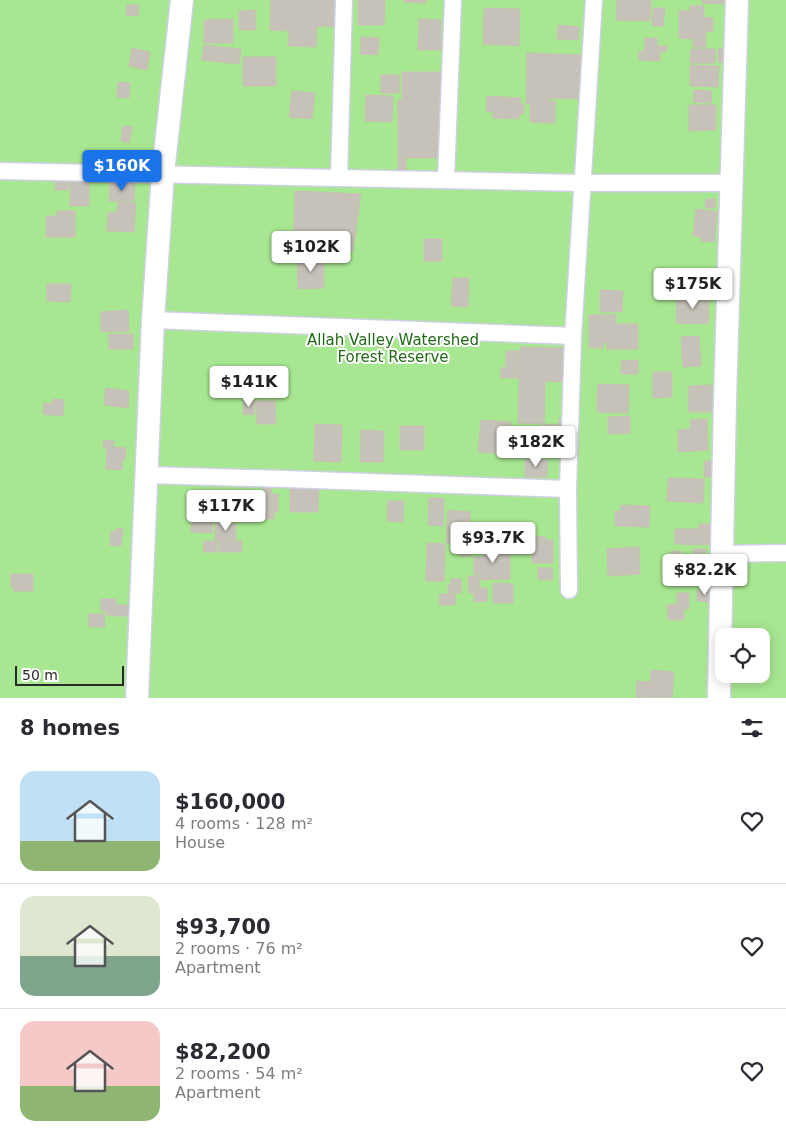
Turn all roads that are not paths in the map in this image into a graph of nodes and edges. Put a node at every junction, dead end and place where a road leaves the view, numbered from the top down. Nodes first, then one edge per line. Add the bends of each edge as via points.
1 (182, 0) edge
2 (344, 0) edge
3 (453, 0) edge
4 (594, 0) edge
5 (737, 0) edge
6 (0, 171) edge
7 (163, 173) junction
8 (339, 178) junction
9 (446, 179) junction
10 (583, 182) junction
11 (731, 184) junction
12 (153, 320) junction
13 (573, 336) junction
14 (147, 476) junction
15 (568, 489) junction
16 (786, 553) edge
17 (721, 554) junction
18 (569, 590) dead end
19 (137, 698) edge
20 (719, 698) edge

1 - 7 street
2 - 8 street
3 - 9 street
4 - 10 street
5 - 11 street
6 - 7 street
7 - 8 street
7 - 12 street
8 - 9 street
9 - 10 street
10 - 11 street
10 - 13 street
11 - 17 street
12 - 13 street
12 - 14 street
13 - 15 street
14 - 15 street
14 - 19 street
15 - 18 street
16 - 17 street
17 - 20 street

